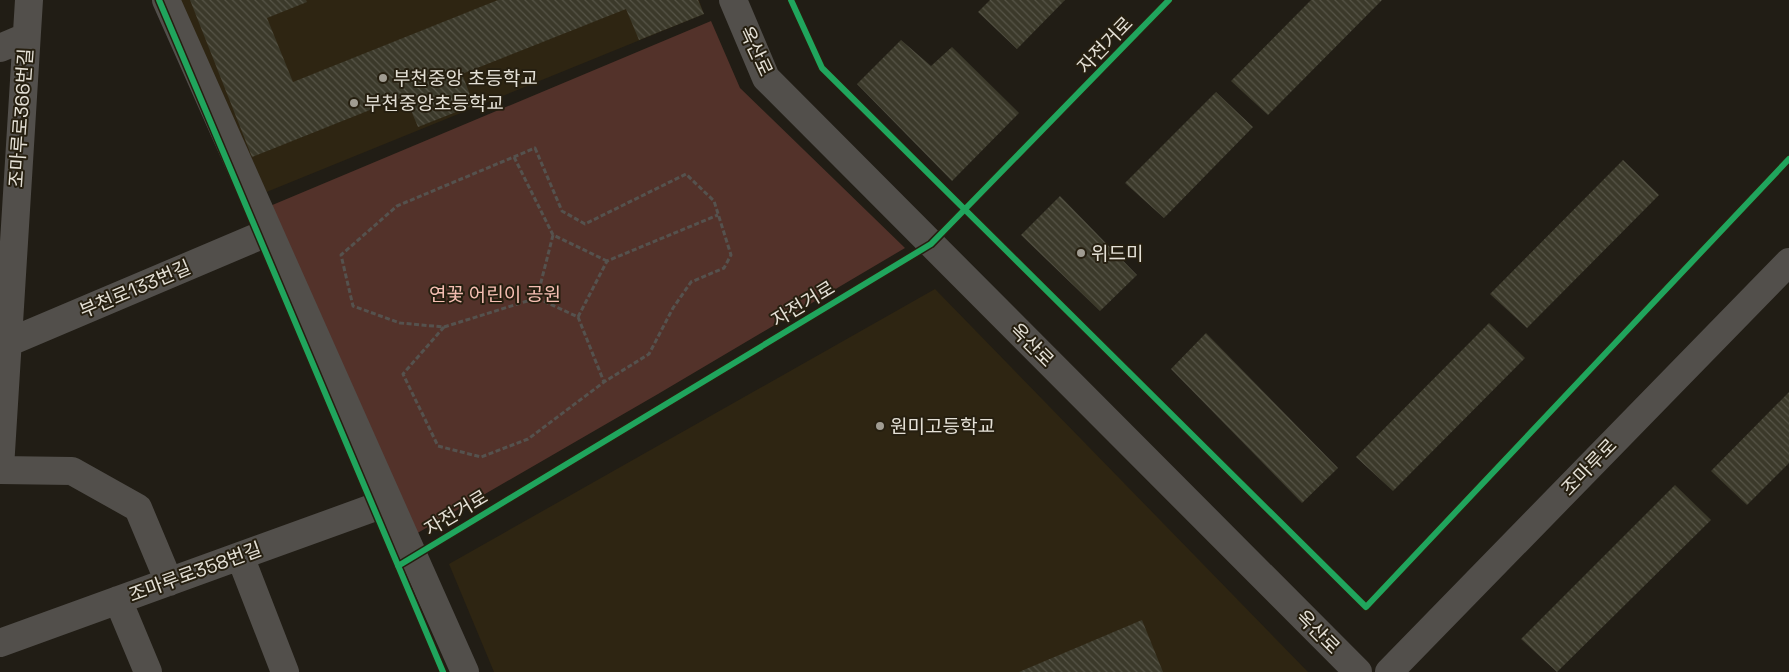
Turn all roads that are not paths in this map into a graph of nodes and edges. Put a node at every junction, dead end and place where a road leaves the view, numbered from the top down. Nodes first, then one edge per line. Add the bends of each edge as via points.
1 (29, 0) edge
2 (166, 0) edge
3 (733, 0) edge
4 (26, 37) junction
5 (0, 48) edge
6 (269, 232) junction
7 (1789, 262) edge
8 (3, 345) edge
9 (0, 469) edge
10 (389, 502) junction
11 (240, 556) junction
12 (169, 582) junction
13 (118, 600) junction
14 (0, 643) edge
15 (148, 672) edge
16 (285, 672) edge
17 (465, 672) edge
18 (1358, 672) edge
19 (1389, 672) edge

1 - 4 street, 조마루로366번길
2 - 6 street
3 - 18 street, 옥산로 via 766,78
4 - 5 street, 조마루로366번길
4 - 8 street, 조마루로366번길
6 - 8 street, 부천로133번길
6 - 10 street
7 - 19 street, 조마루로
8 - 9 street, 조마루로366번길
9 - 12 street, 조마루로366번길 via 72,472 138,508
10 - 11 street, 조마루로358번길
10 - 17 street
11 - 12 street, 조마루로358번길
11 - 16 street
12 - 13 street, 조마루로358번길
13 - 14 street, 조마루로358번길
13 - 15 street

